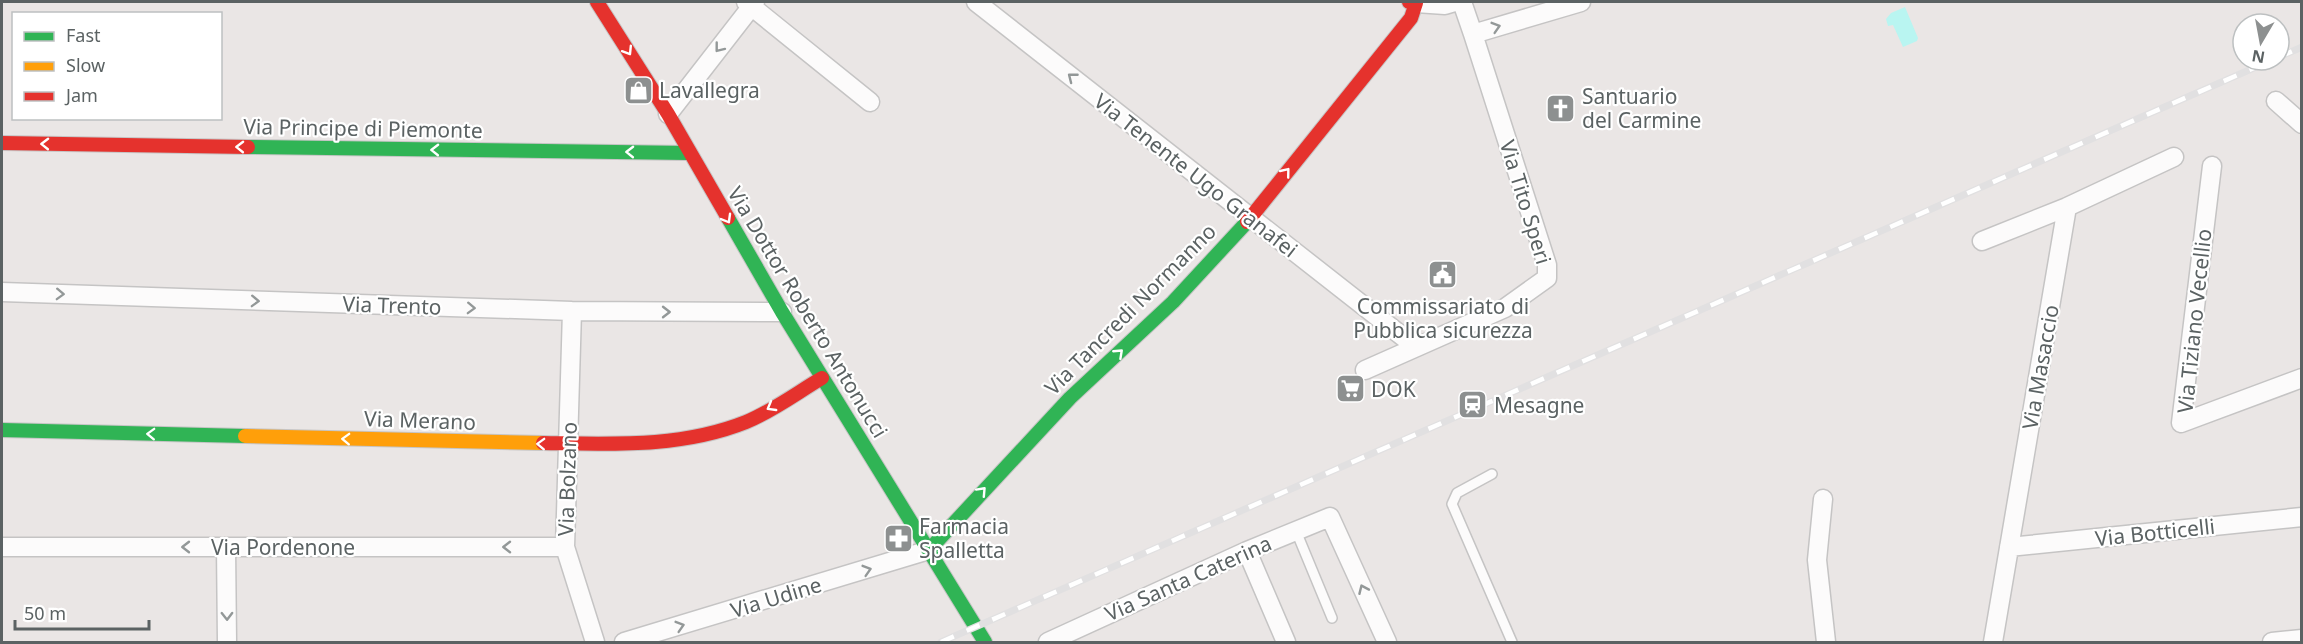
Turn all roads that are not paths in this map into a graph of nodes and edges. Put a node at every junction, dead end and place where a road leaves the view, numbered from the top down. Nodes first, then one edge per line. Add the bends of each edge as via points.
1 (976, 2) edge
2 (1413, 2) edge
3 (1455, 2) edge
4 (1462, 2) edge
5 (1581, 2) edge
6 (751, 3) edge
7 (602, 4) edge
8 (1473, 34) junction
9 (2276, 101) dead end
10 (870, 102) dead end
11 (668, 114) junction
12 (2301, 124) edge
13 (2, 144) edge
14 (688, 153) junction
15 (2174, 157) dead end
16 (2212, 166) dead end
17 (2067, 207) junction
18 (1250, 218) junction
19 (1983, 241) dead end
20 (2, 292) edge
21 (572, 311) junction
22 (782, 312) junction
23 (1416, 347) junction
24 (1365, 370) dead end
25 (822, 378) junction
26 (2301, 378) edge
27 (2, 430) edge
28 (568, 445) junction
29 (1492, 474) dead end
30 (1823, 499) dead end
31 (2301, 517) edge
32 (1296, 531) junction
33 (2, 547) edge
34 (226, 547) junction
35 (565, 547) junction
36 (2009, 547) junction
37 (929, 550) junction
38 (1247, 551) junction
39 (1332, 618) dead end
40 (2301, 639) edge
41 (227, 642) edge
42 (595, 642) edge
43 (624, 642) edge
44 (985, 642) edge
45 (1048, 642) edge
46 (1286, 642) edge
47 (1387, 642) edge
48 (1512, 642) edge
49 (1826, 642) edge
50 (1992, 642) edge
51 (2272, 642) edge

18 -> 1 street, Via Tenente Ugo Granafei
2 - 3 street
18 -> 2 street, Via Tancredi Normanno via 1411,18
4 - 8 street
8 -> 5 street
6 - 10 street
6 -> 11 street
7 -> 11 street, Via Dottor Roberto Antonucci
8 - 23 street, Via Tito Speri via 1547,265 1547,278 1505,308
9 - 12 street
11 - 14 street, Via Dottor Roberto Antonucci
14 -> 13 street, Via Principe di Piemonte
14 -> 22 street, Via Dottor Roberto Antonucci
15 - 17 street
16 - 26 street, Via Tiziano Vecellio via 2181,423
17 - 19 street
17 - 36 street, Via Masaccio
18 - 23 street, Via Tenente Ugo Granafei
37 -> 18 street, Via Tancredi Normanno via 1070,398 1173,302
20 -> 21 street, Via Trento
21 -> 22 street, Via Trento
21 - 28 street, Via Bolzano
22 - 25 street, Via Dottor Roberto Antonucci
23 - 24 street, Via Tito Speri
25 -> 28 street, Via Merano via 748,421 709,434 640,445
25 - 37 street, Via Dottor Roberto Antonucci
28 -> 27 street, Via Merano
28 - 35 street, Via Bolzano
29 - 48 lane via 1457,493 1452,504
30 - 49 street via 1817,560
31 - 36 street, Via Botticelli
32 - 38 street, Via Santa Caterina
32 - 39 lane
47 -> 32 street, Via Santa Caterina via 1330,517
34 -> 33 street, Via Pordenone
35 -> 34 street, Via Pordenone
34 -> 41 street
35 - 42 street, Via Bolzano
36 - 50 street, Via Masaccio
43 -> 37 street, Via Udine
37 - 44 street, Via Dottor Roberto Antonucci
38 - 45 street, Via Santa Caterina
38 - 46 street
40 - 51 street

